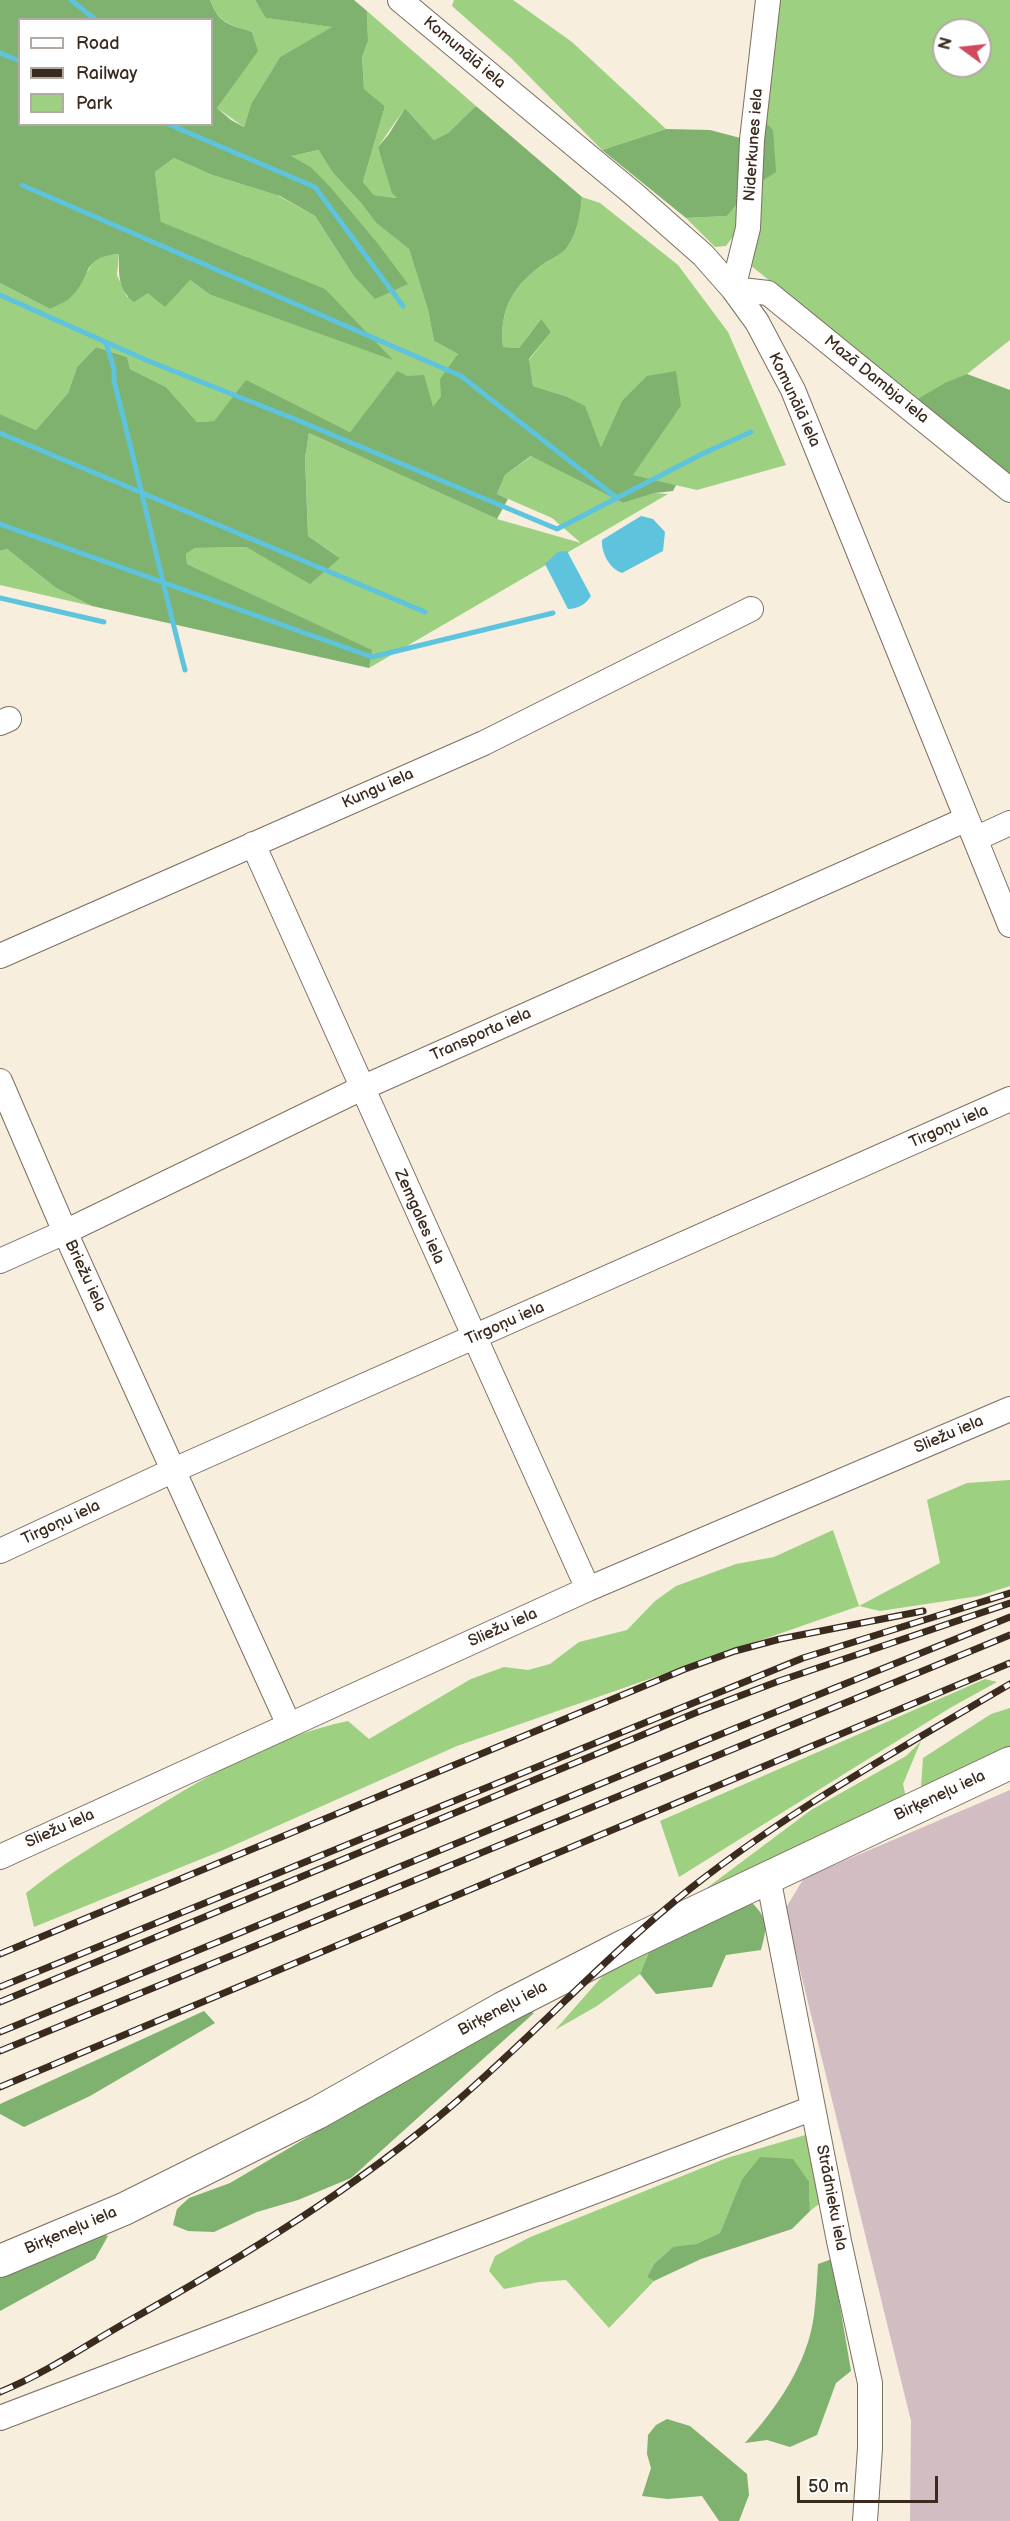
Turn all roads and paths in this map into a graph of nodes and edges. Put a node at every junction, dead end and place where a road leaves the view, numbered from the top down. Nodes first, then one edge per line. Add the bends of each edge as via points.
1 (400, 0) edge
2 (768, 0) edge
3 (733, 289) junction
4 (1010, 490) edge
5 (751, 609) dead end
6 (1010, 823) edge
7 (971, 829) junction
8 (253, 844) junction
9 (1010, 925) edge
10 (0, 956) edge
11 (0, 1081) edge
12 (362, 1088) junction
13 (1010, 1099) edge
14 (65, 1232) junction
15 (0, 1261) edge
16 (474, 1338) junction
17 (1010, 1409) edge
18 (174, 1470) junction
19 (0, 1551) edge
20 (588, 1589) junction
21 (289, 1725) junction
22 (1010, 1763) edge
23 (0, 1857) edge
24 (768, 1877) junction
25 (813, 2108) junction
26 (0, 2261) edge
27 (0, 2418) edge
28 (865, 2521) edge

1 - 3 street, Komunālā iela via 636,196 703,255
2 - 3 street, Niderkunes iela via 752,140 748,228
3 - 4 street, Mazā Dambja iela via 768,293
3 - 7 street, Komunālā iela via 757,322 793,390
5 - 8 street, Kungu iela via 484,743
6 - 7 street, Transporta iela
7 - 9 street, Komunālā iela
7 - 12 street, Transporta iela
8 - 10 street, Kungu iela
8 - 12 street, Zemgales iela
11 - 14 street, Briežu iela
12 - 14 street, Transporta iela
12 - 16 street, Zemgales iela
13 - 16 street, Tirgoņu iela
14 - 15 street, Transporta iela
14 - 18 street, Briežu iela
16 - 18 street, Tirgoņu iela
16 - 20 street, Zemgales iela
17 - 20 street, Sliežu iela
18 - 19 street, Tirgoņu iela
18 - 21 street, Briežu iela
20 - 21 street, Sliežu iela
21 - 23 street, Sliežu iela
22 - 24 main road, Birķeneļu iela
24 - 25 street, Strādnieku iela
24 - 26 main road, Birķeneļu iela via 503,2008 307,2118 124,2209
25 - 27 street
25 - 28 street, Strādnieku iela via 870,2383

